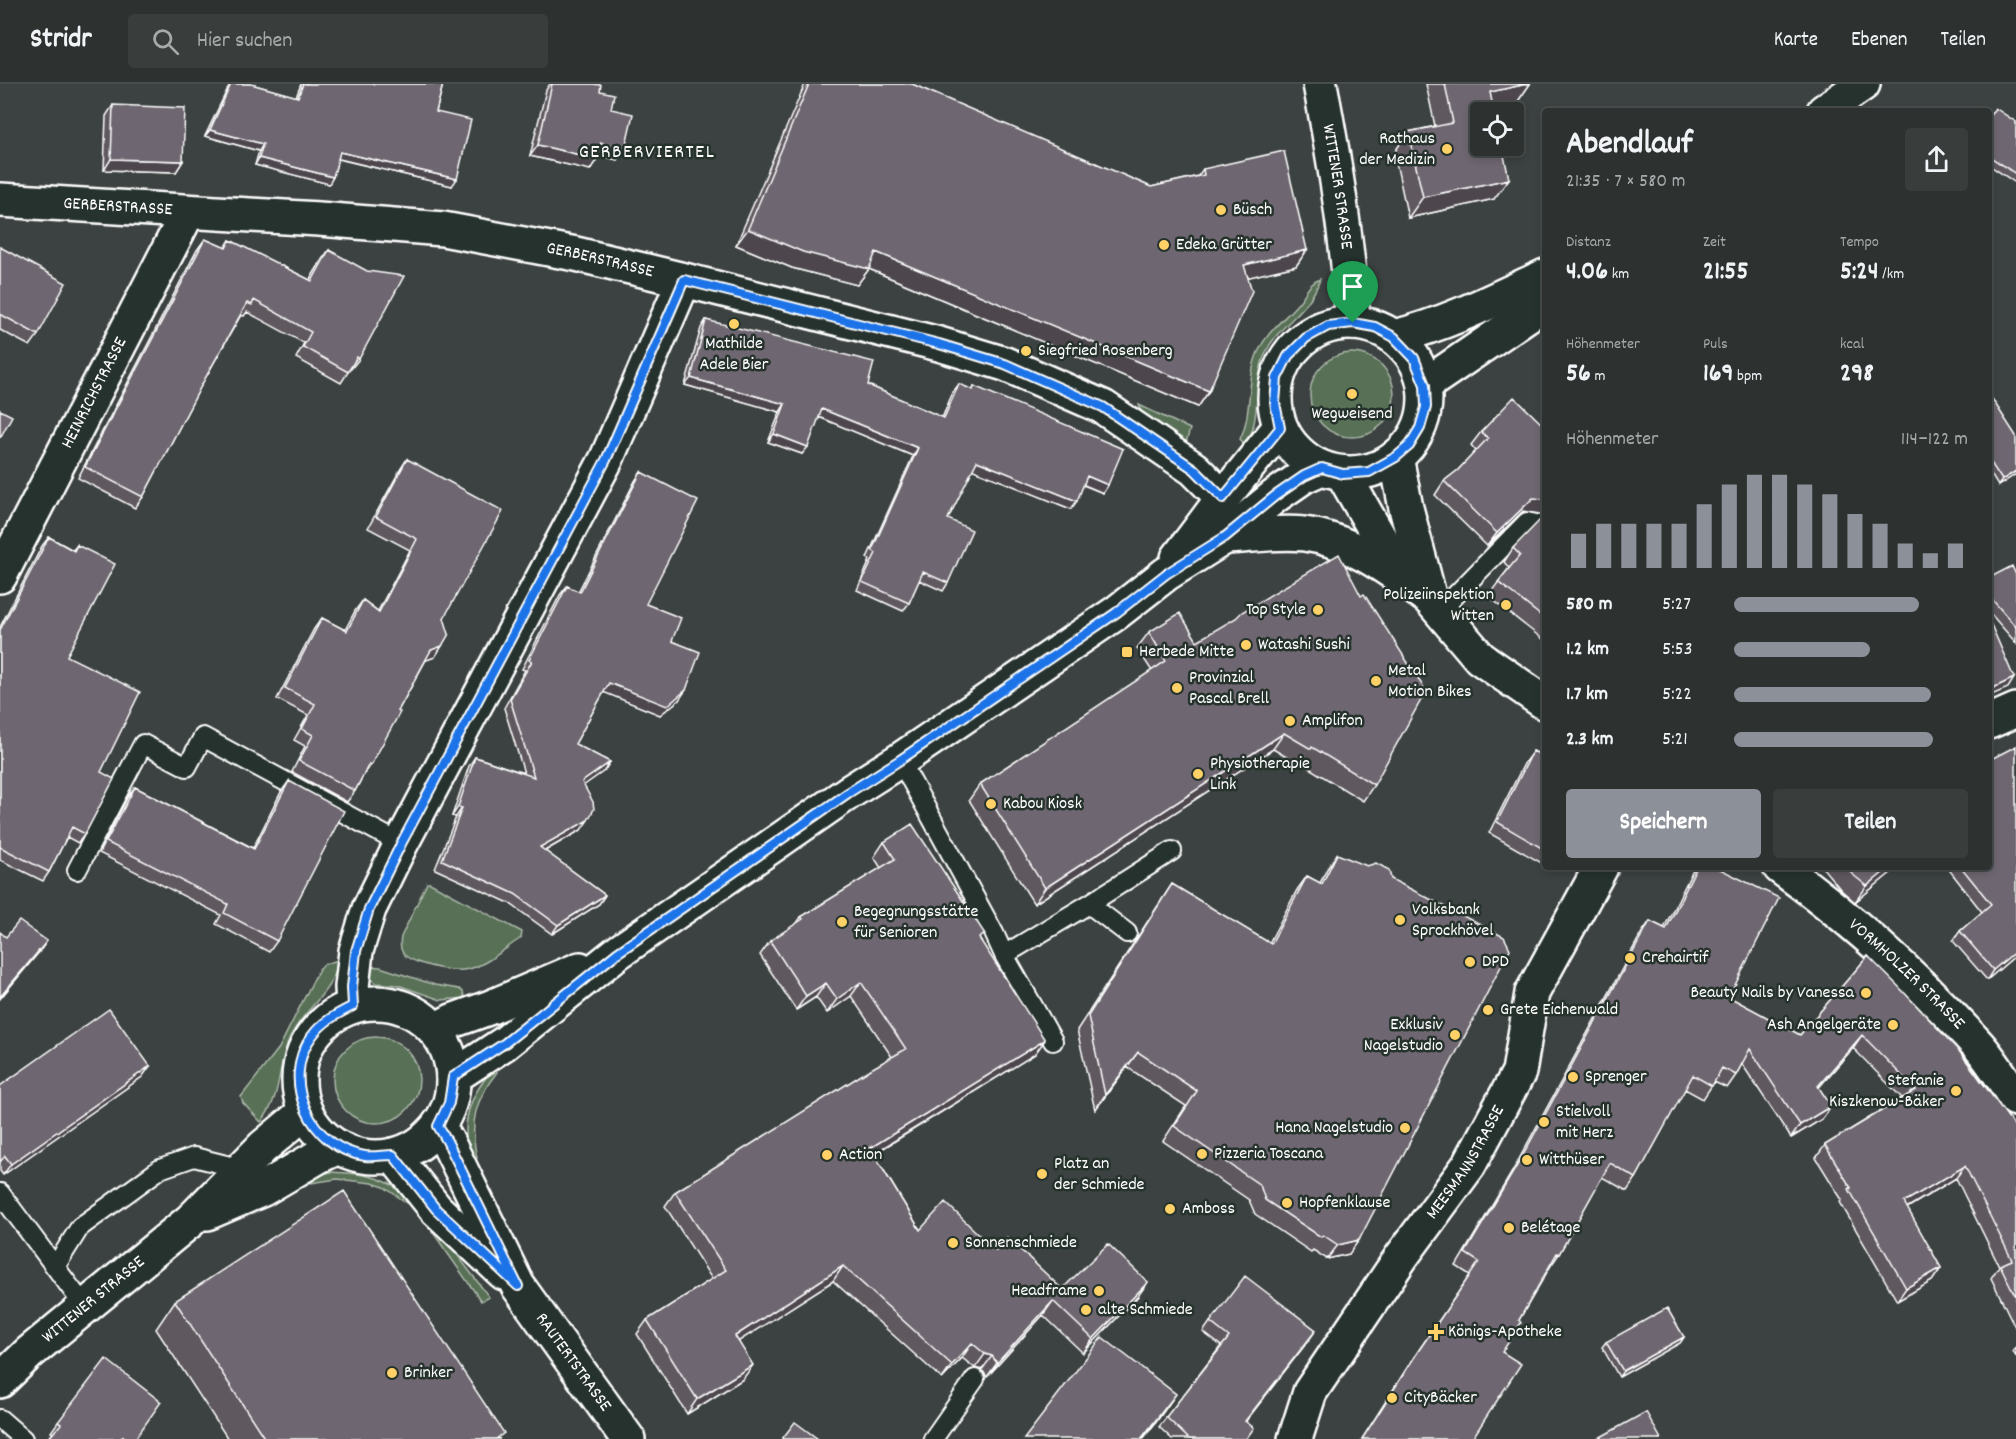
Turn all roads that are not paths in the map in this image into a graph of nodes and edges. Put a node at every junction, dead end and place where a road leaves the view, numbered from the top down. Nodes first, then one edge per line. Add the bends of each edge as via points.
1 (1320, 84) edge
2 (1863, 84) edge
3 (1828, 108) edge
4 (0, 200) edge
5 (188, 212) junction
6 (1542, 277) edge
7 (684, 280) junction
8 (1542, 305) edge
9 (1353, 323) junction
10 (1394, 337) junction
11 (1425, 385) junction
12 (1280, 428) junction
13 (1396, 457) junction
14 (1333, 471) junction
15 (1223, 498) junction
16 (1542, 525) edge
17 (1225, 537) junction
18 (1166, 574) junction
19 (0, 576) edge
20 (1403, 579) junction
21 (1434, 605) junction
22 (1542, 701) edge
23 (2016, 710) edge
24 (1992, 721) edge
25 (900, 760) junction
26 (401, 844) junction
27 (1172, 851) dead end
28 (77, 870) dead end
29 (1599, 870) edge
30 (1784, 870) edge
31 (1089, 904) junction
32 (1127, 933) dead end
33 (617, 953) junction
34 (1004, 955) junction
35 (353, 1006) junction
36 (435, 1030) junction
37 (1053, 1041) dead end
38 (453, 1077) junction
39 (2016, 1099) edge
40 (305, 1112) junction
41 (438, 1126) junction
42 (338, 1147) junction
43 (393, 1155) junction
44 (242, 1169) junction
45 (0, 1193) edge
46 (191, 1220) junction
47 (55, 1267) junction
48 (518, 1286) junction
49 (85, 1307) junction
50 (975, 1379) dead end
51 (0, 1381) edge
52 (0, 1419) edge
53 (23, 1439) edge
54 (628, 1439) edge
55 (933, 1439) edge
56 (1294, 1439) edge

1 - 9 main road, WITTENER STRASSE via 1349,256
2 - 3 main road
4 - 5 main road, GERBERSTRASSE
5 - 7 main road, GERBERSTRASSE via 443,229
5 - 19 main road, HEINRICHSTRASSE
6 - 10 main road via 1420,331
7 - 15 main road, GERBERSTRASSE via 1005,364 1103,407 1194,469
7 - 26 main road via 606,460
8 - 11 main road
9 - 10 main road via 1375,327
9 - 12 main road via 1328,326 1306,338 1288,356 1277,378 1275,403
10 - 11 main road via 1414,358
11 - 13 main road via 1426,407 1420,428 1409,446
12 - 14 main road via 1294,449
12 - 15 main road
13 - 14 main road via 1369,472
13 - 21 main road
14 - 17 main road via 1304,476
14 - 20 main road
15 - 18 main road
16 - 21 lane via 1527,522 1474,578
17 - 18 main road
17 - 20 main road via 1302,534 1340,542
18 - 25 main road via 1116,613
20 - 21 main road
21 - 22 main road via 1480,658
23 - 24 main road
25 - 33 main road
25 - 34 lane
26 - 28 lane via 203,737 187,767 143,744
26 - 35 main road via 369,909 356,951
27 - 31 lane
29 - 56 main road, MEESMANNSTRASSE via 1532,993 1519,1072 1469,1164 1310,1392
30 - 39 main road, VORMHOLZER STRASSE via 1907,973 1980,1048
31 - 32 lane
31 - 34 lane
33 - 36 main road
33 - 38 main road via 505,1043
34 - 37 lane
35 - 36 main road via 398,1006
35 - 40 main road via 330,1018 311,1036 301,1061 298,1086
36 - 38 main road via 448,1052
38 - 41 main road via 449,1103
40 - 42 main road via 319,1132
40 - 44 main road, WITTENER STRASSE
41 - 43 main road via 418,1144
41 - 48 main road, RAUTERTSTRASSE
42 - 43 main road via 365,1156
42 - 46 main road, WITTENER STRASSE via 262,1190
43 - 48 main road, RAUTERTSTRASSE via 436,1209
44 - 46 main road, WITTENER STRASSE
44 - 47 lane via 194,1157 160,1169 80,1227
45 - 47 lane
46 - 49 main road, WITTENER STRASSE
47 - 49 lane
48 - 54 main road, RAUTERTSTRASSE
49 - 51 main road, WITTENER STRASSE
50 - 55 lane
52 - 53 lane

